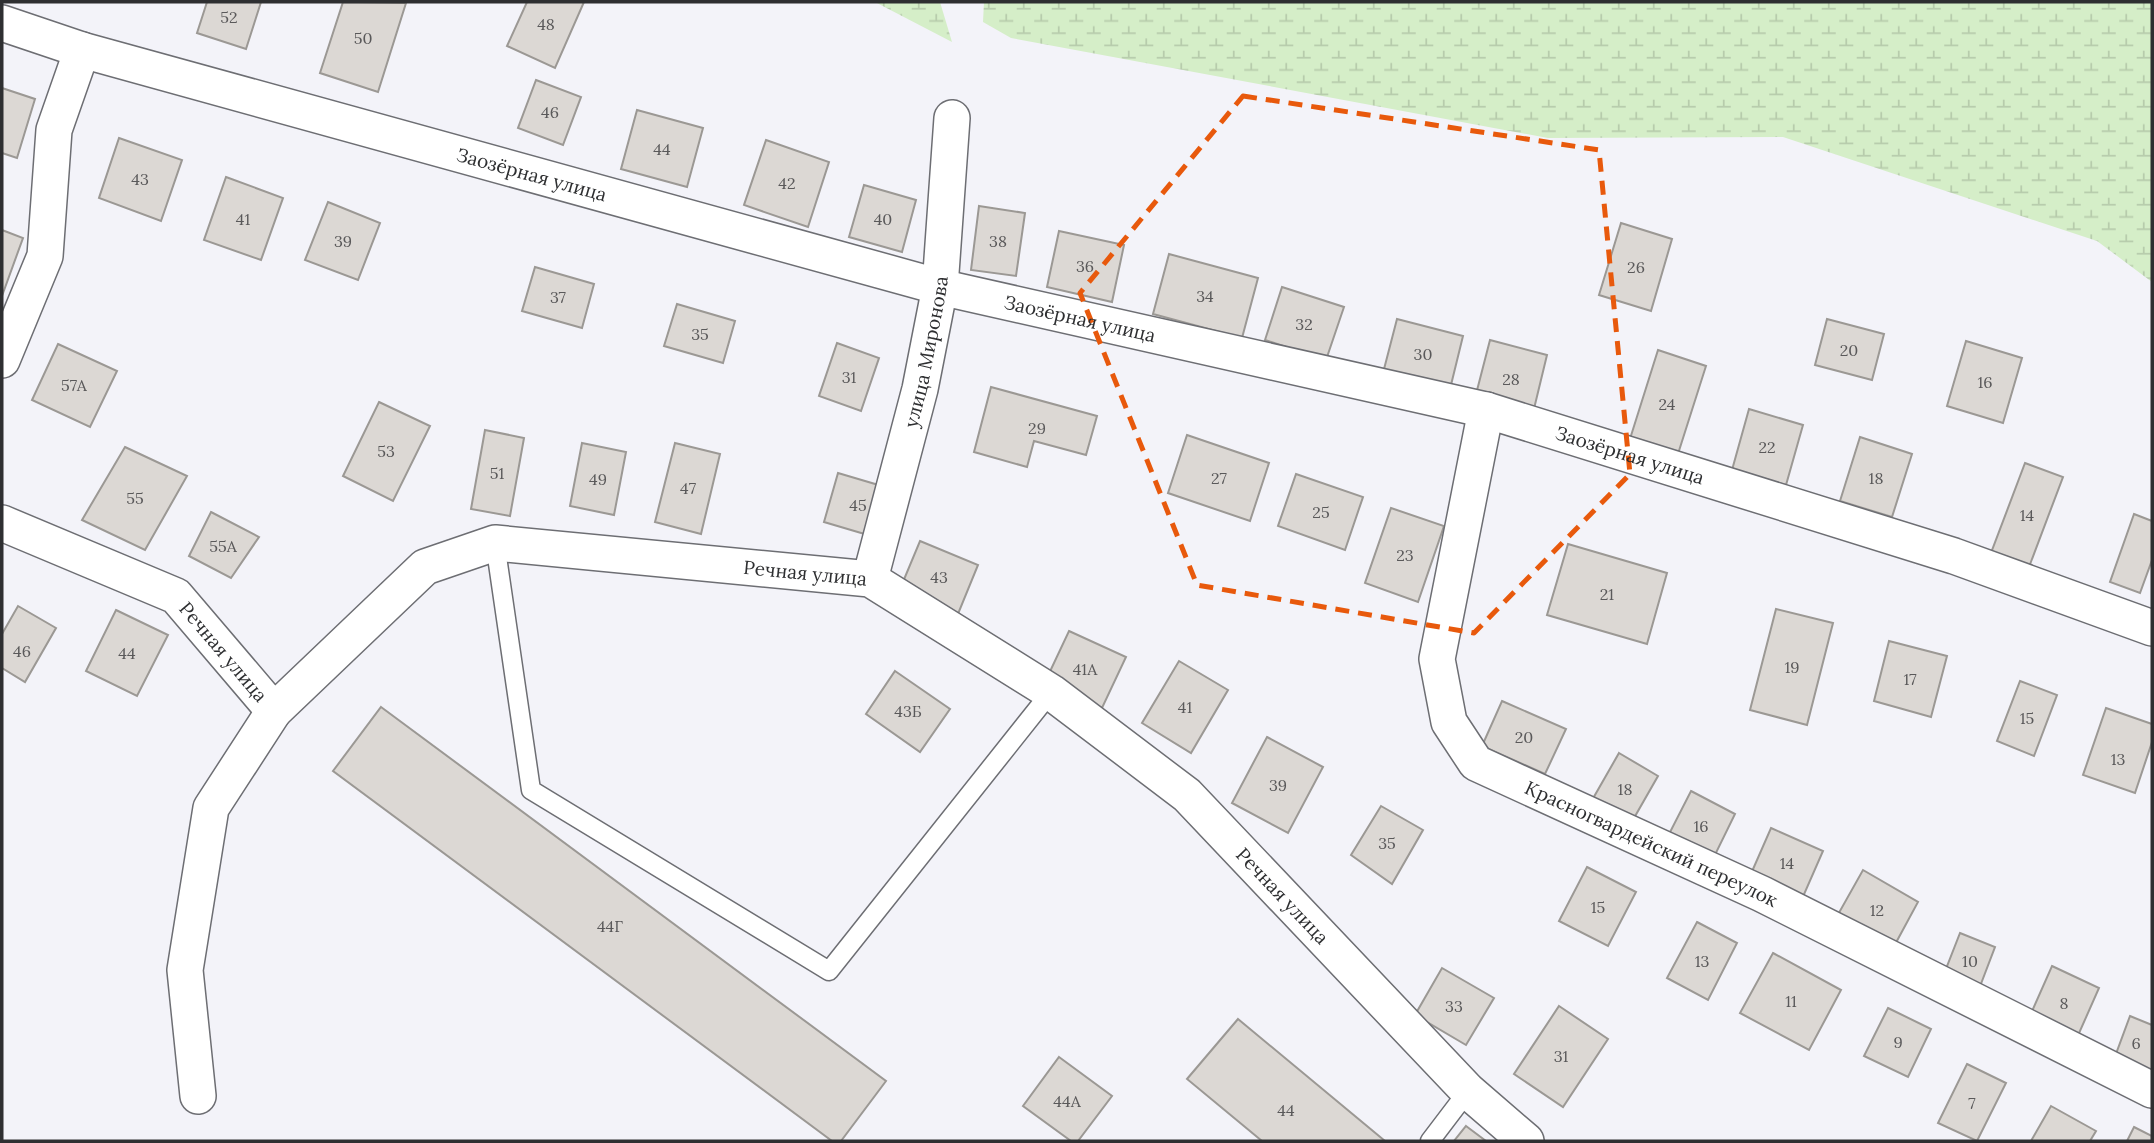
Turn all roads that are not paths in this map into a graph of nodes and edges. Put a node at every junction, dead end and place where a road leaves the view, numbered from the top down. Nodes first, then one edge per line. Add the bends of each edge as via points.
1 (2, 23) edge
2 (82, 50) junction
3 (952, 118) dead end
4 (940, 287) junction
5 (2, 360) edge
6 (1486, 410) junction
7 (2, 523) edge
8 (495, 543) junction
9 (870, 579) junction
10 (2152, 628) edge
11 (1051, 692) junction
12 (274, 711) junction
13 (2152, 1090) edge
14 (1468, 1091) junction
15 (198, 1096) dead end
16 (1430, 1141) edge
17 (1526, 1141) edge

1 - 2 street, Заозёрная улица
2 - 4 street, Заозёрная улица
2 - 5 street via 54,130 45,256
3 - 4 street, улица Миронова
4 - 6 street, Заозёрная улица
4 - 9 street, улица Миронова via 920,388
6 - 10 street, Заозёрная улица via 1954,556
6 - 13 street, Красногвардейский переулок via 1437,659 1450,722 1476,763 1762,894
7 - 12 street, Речная улица via 176,596
8 - 9 street, Речная улица
8 - 11 lane via 531,790 830,971
8 - 12 street, Речная улица via 425,567
9 - 11 street, Речная улица
11 - 14 street, Речная улица via 1187,795
12 - 15 street via 211,808 185,970
14 - 16 lane
14 - 17 street, Речная улица

